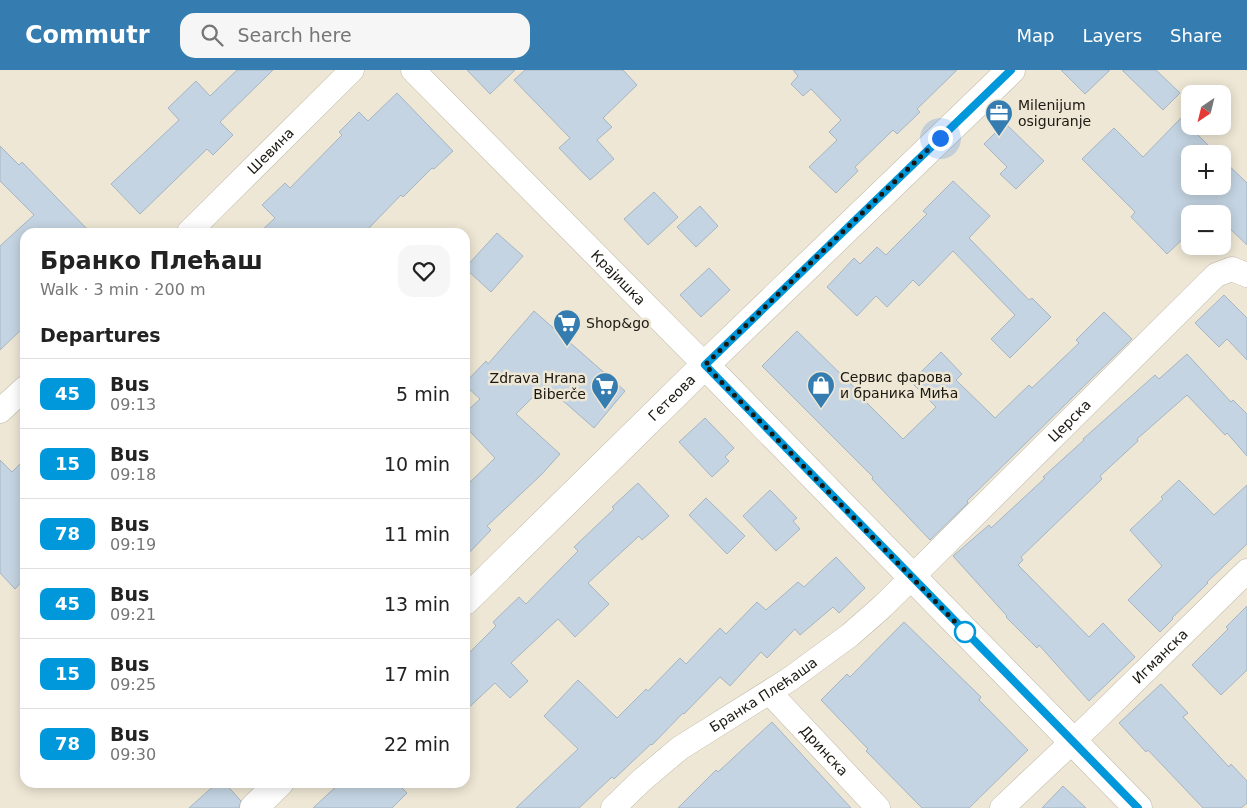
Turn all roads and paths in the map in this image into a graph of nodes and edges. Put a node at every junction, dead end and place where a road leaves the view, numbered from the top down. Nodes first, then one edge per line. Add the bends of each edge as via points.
1 (352, 70) edge
2 (413, 70) edge
3 (1011, 70) edge
4 (193, 228) edge
5 (1240, 272) edge
6 (705, 365) junction
7 (20, 393) edge
8 (0, 411) edge
9 (1247, 571) edge
10 (912, 578) junction
11 (470, 596) edge
12 (770, 693) junction
13 (1073, 741) junction
14 (274, 788) edge
15 (254, 808) edge
16 (613, 808) edge
17 (878, 808) edge
18 (1002, 808) edge
19 (1138, 808) edge

1 - 4 street, Шевина
2 - 6 street, Крајишка
3 - 6 main road, Гетеова
5 - 10 street, Церска via 1216,275
6 - 10 main road, Крајишка
6 - 11 main road, Гетеова
7 - 8 street
9 - 13 street, Игманска
10 - 12 street, Бранка Плећаша via 850,635
10 - 13 main road, Крајишка
12 - 16 street, Бранка Плећаша via 680,748
12 - 17 street, Дринска
13 - 18 street
13 - 19 main road, Крајишка
14 - 15 main road

